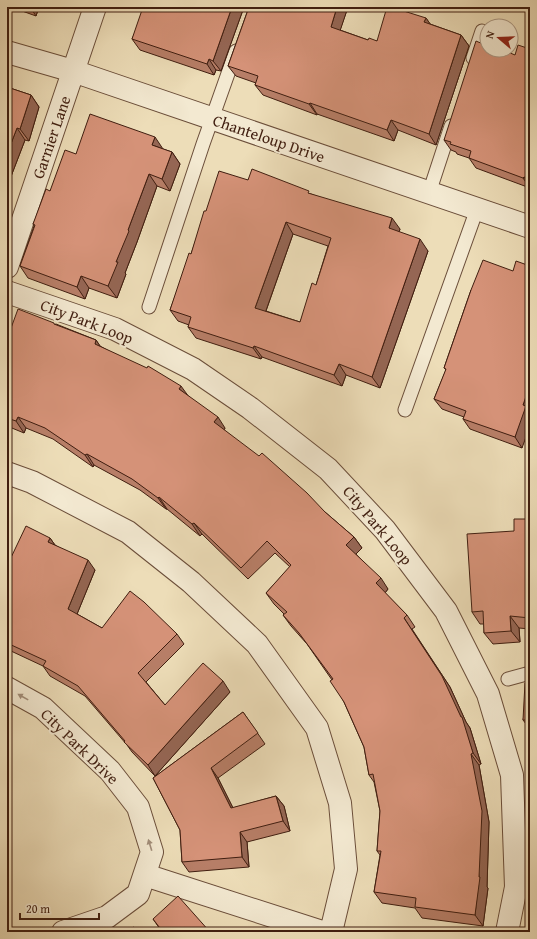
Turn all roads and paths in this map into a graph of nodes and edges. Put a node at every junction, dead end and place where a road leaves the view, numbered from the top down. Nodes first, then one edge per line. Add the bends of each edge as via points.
1 (95, 7) edge
2 (241, 37) edge
3 (479, 40) edge
4 (7, 52) edge
5 (470, 68) edge
6 (73, 72) junction
7 (455, 112) edge
8 (212, 119) junction
9 (429, 193) junction
10 (477, 209) junction
11 (530, 228) edge
12 (7, 267) edge
13 (7, 292) edge
14 (149, 307) dead end
15 (405, 410) dead end
16 (7, 473) edge
17 (530, 673) edge
18 (508, 679) dead end
19 (7, 688) edge
20 (145, 875) junction
21 (63, 932) edge
22 (322, 932) edge
23 (331, 932) edge
24 (507, 932) edge

1 - 6 street, Garnier Lane
2 - 8 lane
3 - 5 lane
4 - 6 street, Chanteloup Drive
6 - 8 street, Chanteloup Drive
6 - 12 street, Garnier Lane
7 - 9 lane
8 - 9 street, Chanteloup Drive
8 - 14 lane
9 - 10 street, Chanteloup Drive
10 - 11 street, Chanteloup Drive
10 - 15 lane
13 - 24 street, City Park Loop via 115,329 194,369 250,408 328,469 385,530 446,611 488,694 512,775 516,887
16 - 23 street via 32,482 128,532 191,582 257,644 317,728 340,803 346,870
17 - 18 lane
20 -> 19 street, City Park Drive via 152,852 138,807 110,771 43,708
20 - 21 street, City Park Drive via 138,894 107,917
20 - 22 street

